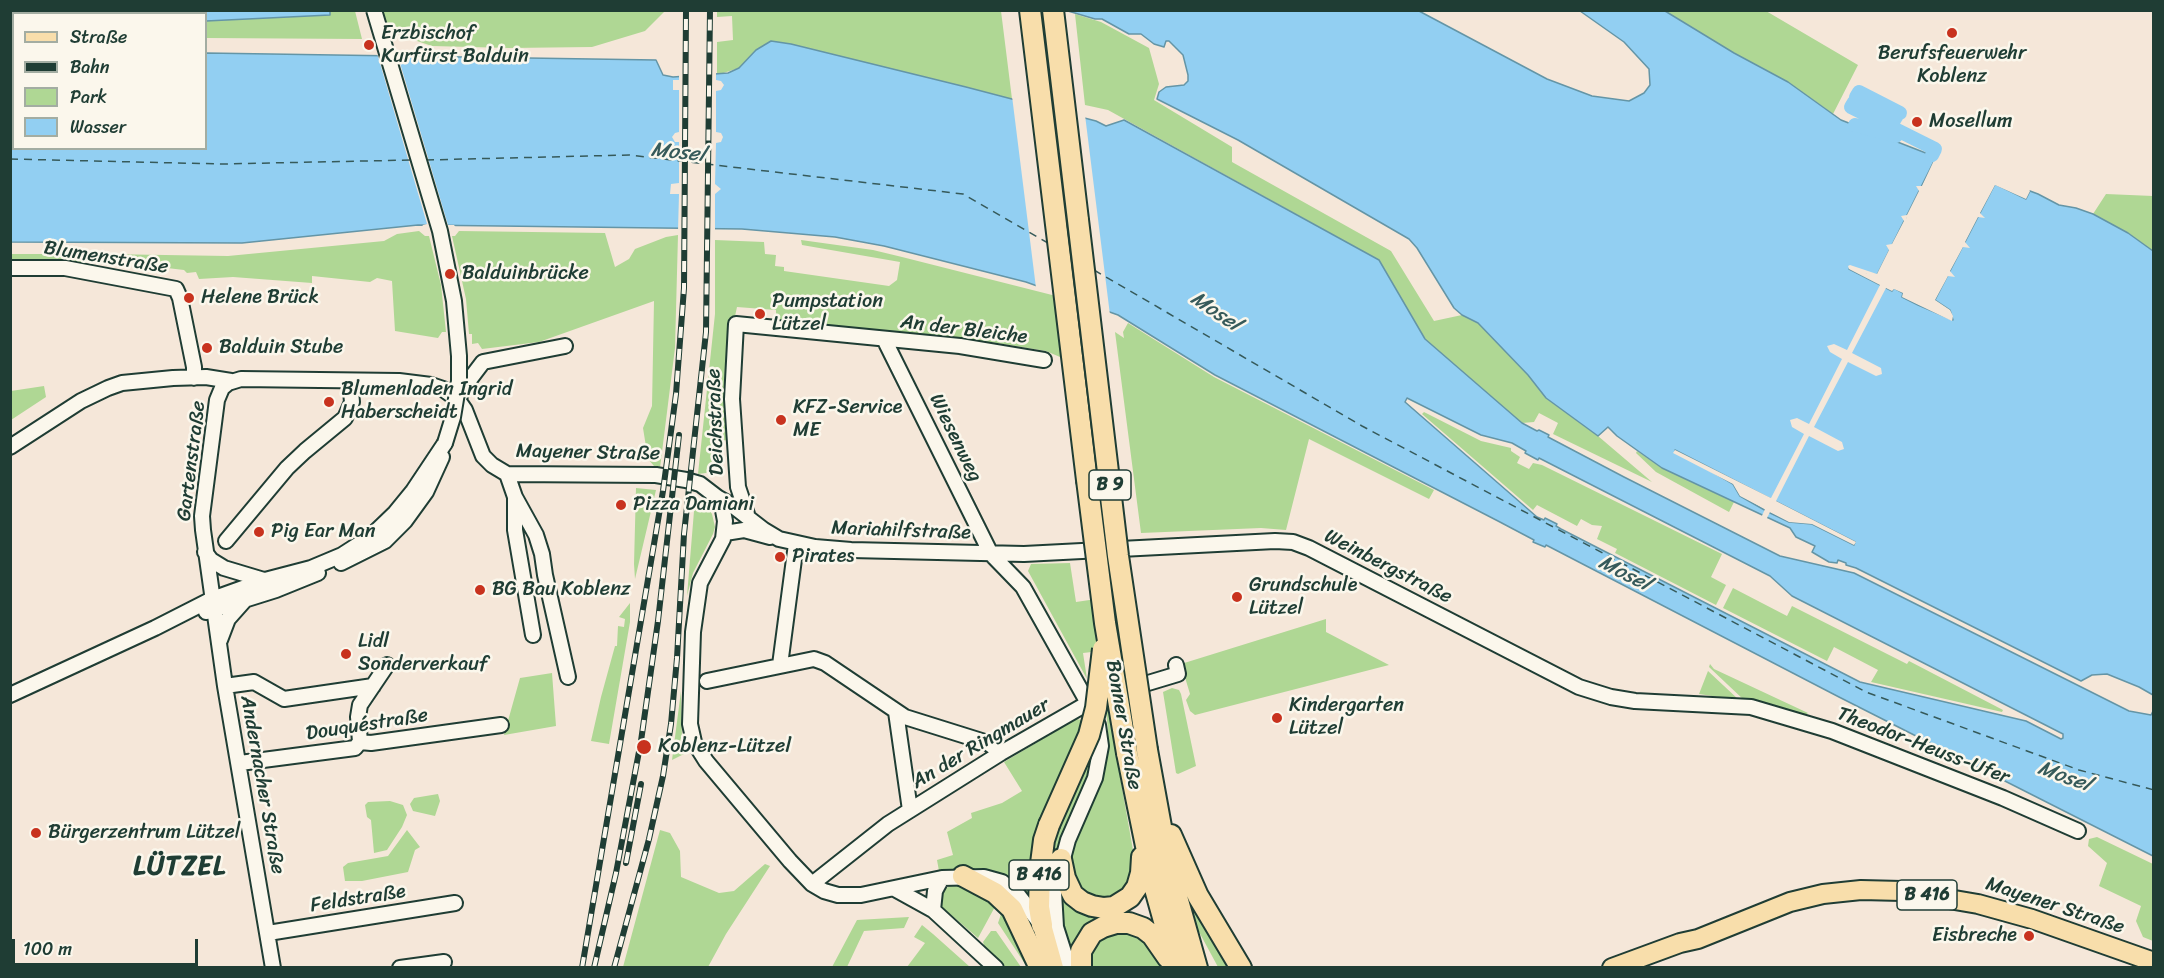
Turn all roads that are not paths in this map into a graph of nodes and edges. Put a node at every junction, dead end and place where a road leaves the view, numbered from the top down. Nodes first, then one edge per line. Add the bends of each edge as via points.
1 (374, 10) edge
2 (1030, 10) edge
3 (1053, 10) edge
4 (10, 268) edge
5 (736, 324) joint
6 (884, 339) junction
7 (566, 346) dead end
8 (1044, 360) dead end
9 (194, 378) junction
10 (350, 381) junction
11 (224, 387) junction
12 (458, 400) junction
13 (10, 447) edge
14 (507, 474) junction
15 (515, 497) junction
16 (717, 497) junction
17 (748, 516) junction
18 (385, 532) junction
19 (725, 533) junction
20 (775, 537) junction
21 (226, 541) dead end
22 (796, 544) junction
23 (205, 552) junction
24 (991, 554) junction
25 (265, 580) junction
26 (245, 600) junction
27 (213, 604) junction
28 (1105, 623) junction
29 (533, 635) dead end
30 (219, 642) junction
31 (387, 665) dead end
32 (780, 665) junction
33 (1176, 665) dead end
34 (568, 677) dead end
35 (707, 681) dead end
36 (225, 686) junction
37 (373, 686) junction
38 (10, 695) edge
39 (1088, 703) junction
40 (1750, 707) joint
41 (896, 712) junction
42 (501, 725) dead end
43 (360, 742) junction
44 (1001, 753) junction
45 (240, 764) junction
46 (1155, 796) junction
47 (910, 810) junction
48 (2078, 831) dead end
49 (1144, 836) junction
50 (1061, 859) junction
51 (963, 876) joint
52 (942, 878) junction
53 (812, 884) junction
54 (895, 888) junction
55 (455, 903) dead end
56 (1015, 903) junction
57 (933, 910) junction
58 (1042, 925) junction
59 (268, 933) junction
60 (1698, 939) junction
61 (444, 962) dead end
62 (2154, 962) edge
63 (273, 968) edge
64 (400, 968) edge
65 (996, 968) edge
66 (1040, 968) edge
67 (1054, 968) edge
68 (1069, 968) edge
69 (1081, 968) edge
70 (1176, 968) edge
71 (1197, 968) edge
72 (1241, 968) edge
73 (1612, 968) edge
74 (1639, 968) edge

1 - 18 street, bridge via 440,231 454,301 459,356 459,381 445,443
2 - 28 highway, Bonner Straße / B 9, bridge
3 - 46 highway, Bonner Straße / B 9, bridge via 1118,556
4 - 9 street, Blumenstraße via 65,268 176,289
5 - 6 street, An der Bleiche
5 - 17 street, Deichstraße via 733,410 738,487
6 - 8 street, An der Bleiche
6 - 24 street, Wiesenweg
7 - 12 street via 483,362
9 - 11 street via 206,377
9 - 13 street via 130,382 108,388
10 - 11 street via 241,379
10 - 12 street via 419,382 443,389
10 - 21 street via 352,402 345,418 287,468
11 - 23 street, Gartenstraße via 217,400 202,516
12 - 14 street, Mayener Straße via 483,456
14 - 15 street
14 - 16 street, Mayener Straße via 656,475 695,482
15 - 29 street via 515,530
15 - 34 street via 543,554
16 - 17 street, Mariahilfstraße
16 - 19 street via 724,512
17 - 20 street, Mariahilfstraße
18 - 25 street via 325,562
18 - 26 street via 359,555
19 - 20 street via 744,530
19 - 53 street via 705,571 696,601 689,704 692,734 706,761
20 - 22 street, Mariahilfstraße
22 - 24 street, Mariahilfstraße via 851,550
22 - 32 street
23 - 25 street via 224,568
23 - 27 street, Gartenstraße
24 - 39 street, Mariahilfstraße via 1023,587
24 - 40 street, Weinbergstraße via 1284,541 1309,548 1579,687 1635,701
25 - 27 street
26 - 27 street
26 - 30 street via 228,619
27 - 30 street, Andernacher Straße
27 - 38 street
28 - 49 highway, Bonner Straße / B 9, bridge
28 - 58 highway, B 416, bridge via 1099,691 1089,735 1044,840 1038,888
30 - 36 street, Andernacher Straße
31 - 37 street
32 - 35 street
32 - 41 street via 814,659 825,663
33 - 39 street, An der Ringmauer via 1179,674 1103,695
36 - 37 street via 254,682 284,699
36 - 45 street, Andernacher Straße
37 - 43 street via 358,709
39 - 44 street, An der Ringmauer
39 - 50 street, Mariahilfstraße via 1098,725 1100,755 1092,789
40 - 48 street, Theodor-Heuss-Ufer via 1832,731
41 - 44 street via 988,742
41 - 47 street
42 - 43 street, Douquéstraße
43 - 45 street, Douquéstraße via 356,748
44 - 47 street, An der Ringmauer
45 - 59 street, Andernacher Straße
46 - 71 highway, Bonner Straße / B 9 via 1172,884
46 - 72 highway via 1198,896
47 - 53 street, An der Ringmauer
49 - 50 highway via 1137,887 1114,907 1092,906 1073,895
49 - 70 highway, Bonner Straße / B 9
50 - 68 street, B 416 via 1054,909
51 - 52 street
51 - 56 highway via 998,888
52 - 54 street
52 - 57 street via 933,897
53 - 54 street via 848,896
54 - 57 street
55 - 59 street, Feldstraße
56 - 58 street
56 - 66 highway
57 - 65 street
58 - 67 main road, B 416
59 - 63 street, Andernacher Straße
60 - 62 main road, Mayener Straße / B 416 via 1806,897 1843,891 1894,891 2015,913
60 - 73 main road, Mayener Straße / B 416
60 - 74 main road, Mayener Straße / B 416
61 - 64 street
69 - 70 highway via 1081,951 1092,933 1123,923 1143,928 1152,935

